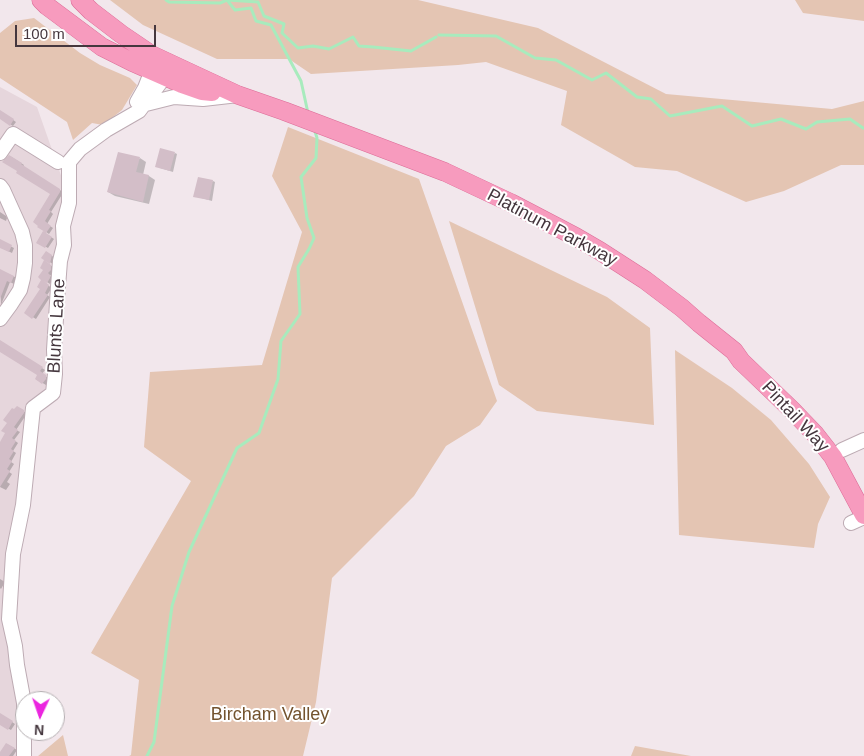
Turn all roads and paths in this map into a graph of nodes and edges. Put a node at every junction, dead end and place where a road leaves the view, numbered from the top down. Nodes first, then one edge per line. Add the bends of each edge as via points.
1 (41, 0) edge
2 (80, 0) edge
3 (157, 67) junction
4 (238, 95) junction
5 (146, 104) junction
6 (126, 119) junction
7 (0, 153) edge
8 (58, 162) dead end
9 (0, 186) edge
10 (0, 319) edge
11 (734, 351) junction
12 (864, 440) edge
13 (842, 450) junction
14 (864, 490) edge
15 (860, 518) edge
16 (24, 756) edge

1 - 3 main road, Platinum Parkway via 102,47 132,62
2 - 3 main road, Platinum Parkway
3 - 4 main road, Platinum Parkway
3 - 4 main road, Platinum Parkway via 202,91
3 - 5 street, Blunts Lane
3 - 6 street
4 - 5 street via 203,99 174,97
4 - 11 main road, Platinum Parkway via 445,172 576,236 645,280
5 - 6 street, Blunts Lane
6 - 16 street, Blunts Lane via 80,149 69,162 69,203 60,261 53,393 33,408 13,554 9,619 24,703
7 - 8 street via 14,134
9 - 10 street via 25,245 24,278 20,290
11 - 13 main road, Platinum Parkway via 747,351 802,404
11 - 15 main road, Pintail Way via 815,434 832,458
12 - 13 street
13 - 14 main road, Pintail Way

